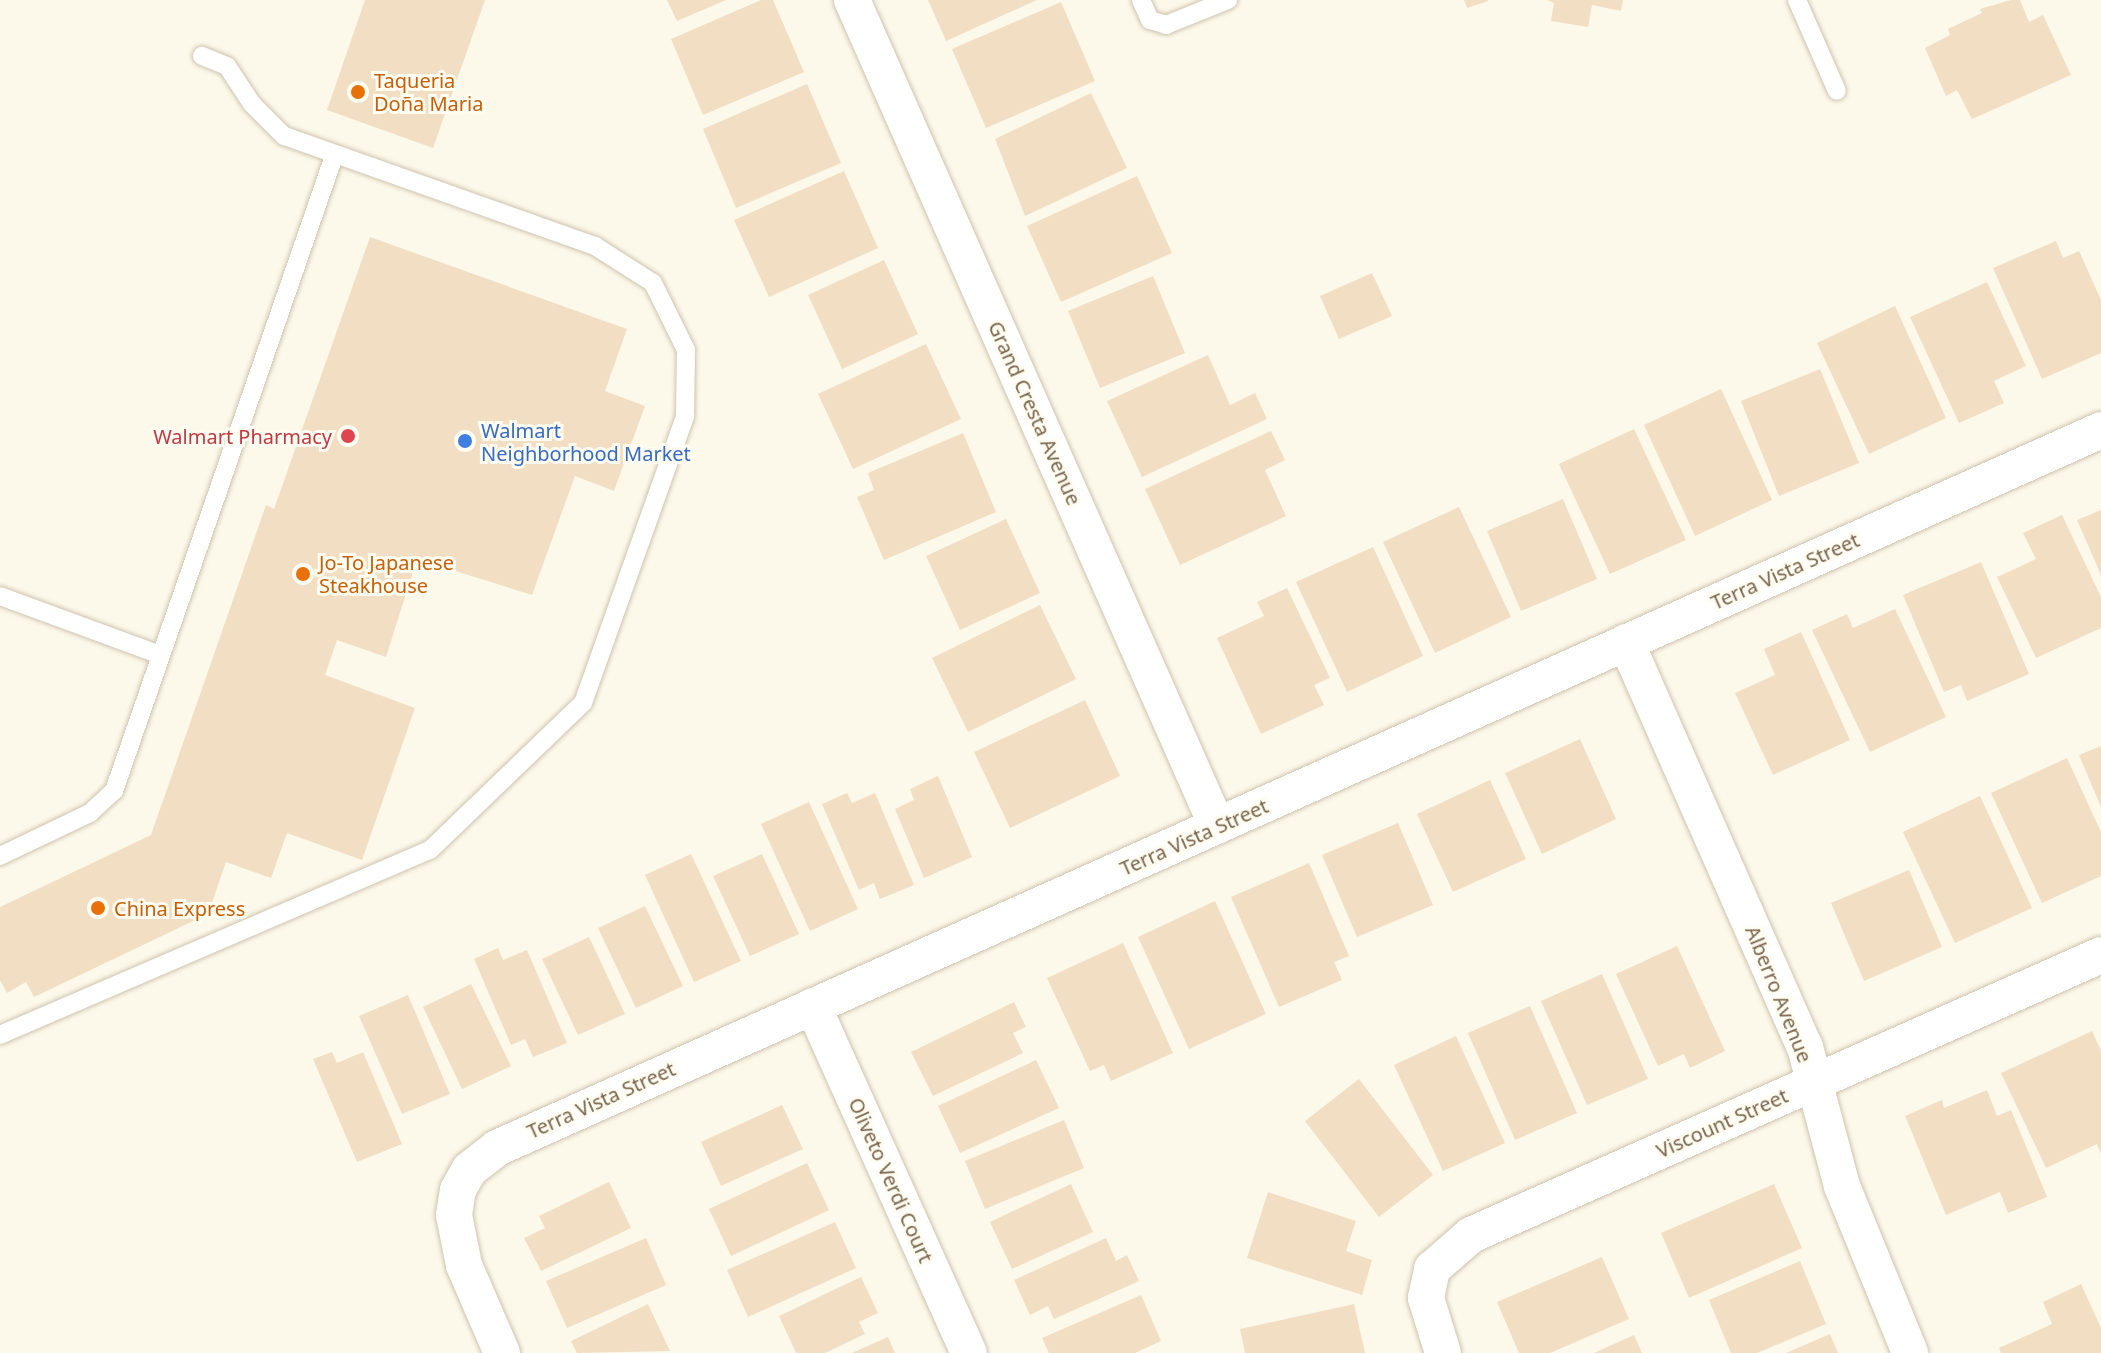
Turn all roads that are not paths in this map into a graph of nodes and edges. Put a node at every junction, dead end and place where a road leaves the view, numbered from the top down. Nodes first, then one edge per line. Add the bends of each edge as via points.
1 (852, 0) edge
2 (1141, 0) edge
3 (1228, 0) edge
4 (1797, 0) edge
5 (202, 56) dead end
6 (1837, 91) dead end
7 (334, 156) junction
8 (2101, 430) edge
9 (0, 596) edge
10 (1626, 642) junction
11 (160, 655) junction
12 (1217, 826) junction
13 (0, 856) edge
14 (2101, 955) edge
15 (813, 1006) junction
16 (0, 1035) edge
17 (1813, 1081) junction
18 (502, 1353) edge
19 (969, 1353) edge
20 (1443, 1353) edge
21 (1910, 1353) edge

1 - 12 street, Grand Cresta Avenue
2 - 3 lane via 1150,20 1166,25
4 - 6 lane
5 - 7 lane via 227,66 272,128
7 - 11 lane
7 - 16 lane via 595,246 653,283 686,350 685,416 583,703 430,850
8 - 10 street, Terra Vista Street
9 - 11 lane
10 - 12 street, Terra Vista Street
10 - 17 street, Alberro Avenue via 1805,1047
11 - 13 lane via 109,799
12 - 15 street, Terra Vista Street
14 - 17 street, Viscount Street
15 - 18 street, Terra Vista Street via 523,1134 469,1170 458,1190 457,1244
15 - 19 street, Oliveto Verdi Court
17 - 20 street, Viscount Street via 1471,1235 1432,1269 1426,1298
17 - 21 street, Alberro Avenue via 1842,1186

